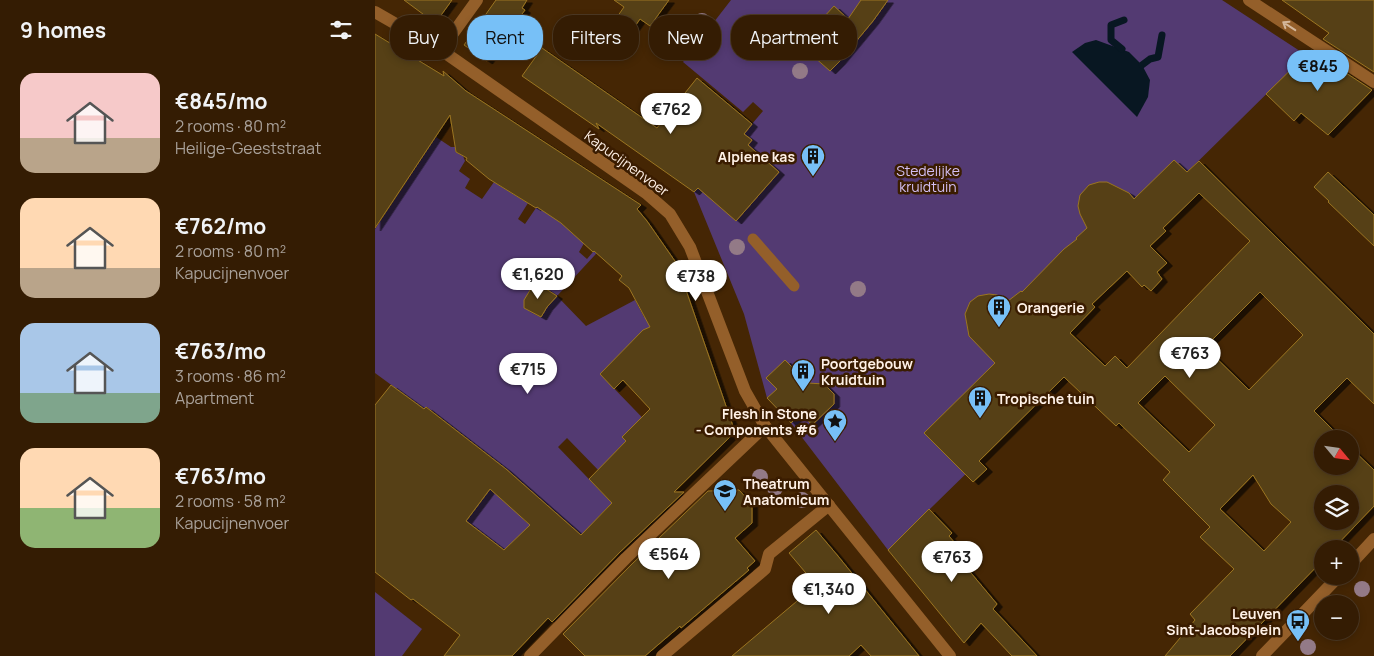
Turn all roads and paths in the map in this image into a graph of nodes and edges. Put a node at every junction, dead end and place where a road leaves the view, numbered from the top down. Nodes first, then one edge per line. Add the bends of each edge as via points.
1 (477, 0) edge
2 (1249, 0) edge
3 (375, 12) edge
4 (390, 21) edge
5 (457, 28) edge
6 (455, 60) edge
7 (1374, 82) edge
8 (753, 239) dead end
9 (794, 286) dead end
10 (765, 426) junction
11 (829, 505) junction
12 (1374, 539) edge
13 (1359, 555) edge
14 (1330, 585) edge
15 (530, 656) edge
16 (662, 656) edge
17 (951, 656) edge
18 (1261, 656) edge

1 - 5 street
7 -> 2 street
3 - 4 street, Kapucijnenvoer
6 - 10 street, Kapucijnenvoer via 646,193 669,214 690,248 745,391
8 - 9 lane
10 - 11 street, Kapucijnenvoer
10 - 15 street via 626,558
11 - 16 street via 769,554 765,569
11 - 17 street, Kapucijnenvoer
12 - 13 street
14 - 18 street

